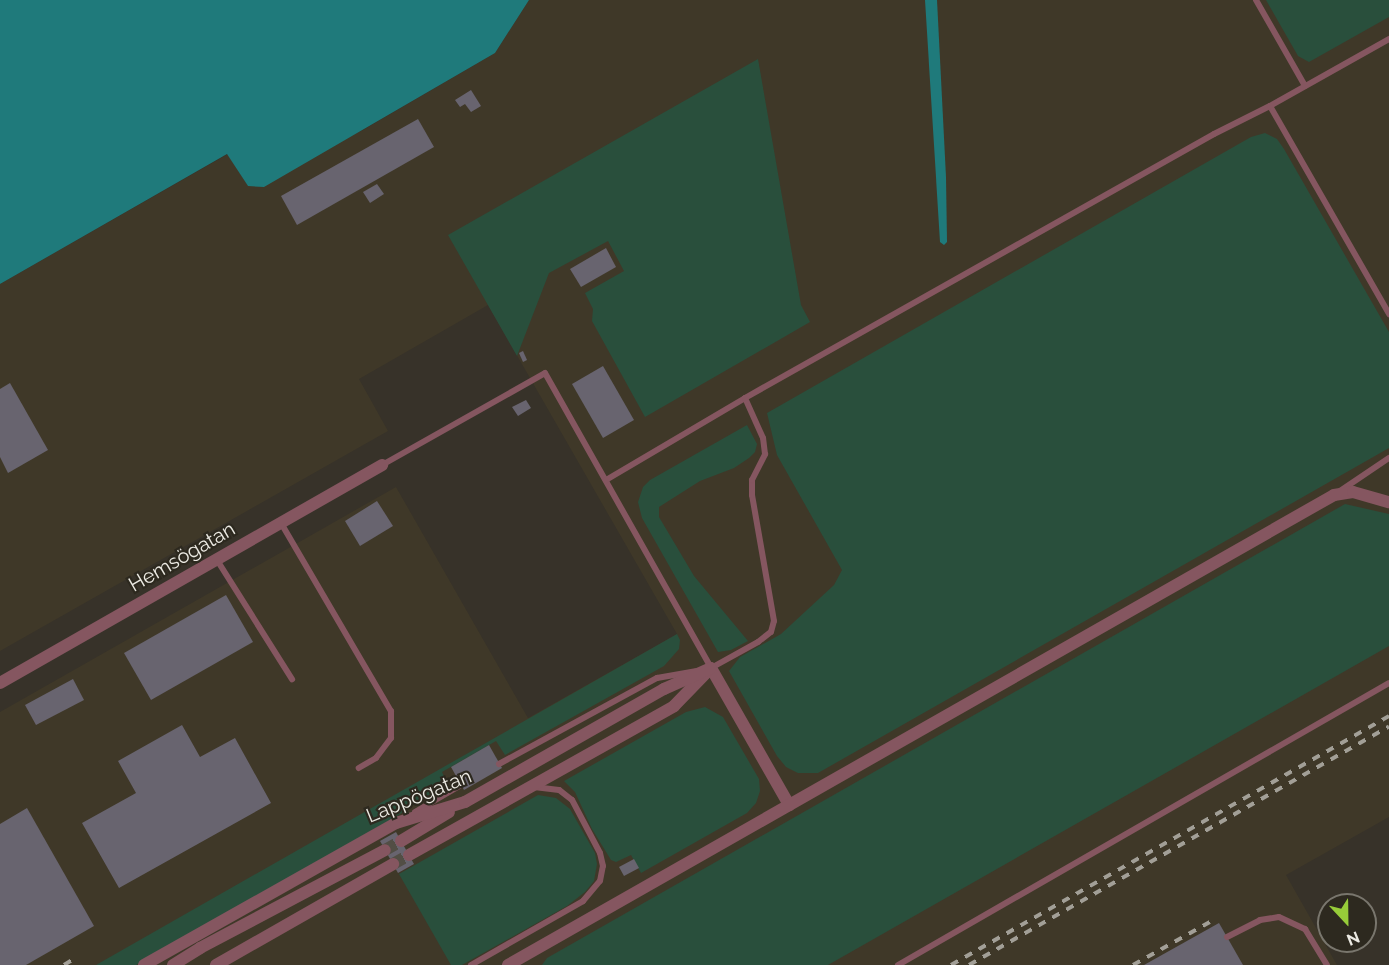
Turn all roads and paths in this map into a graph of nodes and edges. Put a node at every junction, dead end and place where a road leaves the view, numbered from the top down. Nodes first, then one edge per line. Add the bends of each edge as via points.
1 (1256, 0) edge
2 (1389, 39) edge
3 (1305, 86) junction
4 (1270, 106) junction
5 (1389, 314) edge
6 (745, 398) junction
7 (1389, 458) edge
8 (382, 465) joint
9 (606, 480) junction
10 (1335, 495) junction
11 (1389, 502) edge
12 (280, 523) junction
13 (217, 560) junction
14 (711, 668) junction
15 (292, 679) dead end
16 (0, 683) edge
17 (1389, 683) edge
18 (499, 764) dead end
19 (359, 768) dead end
20 (461, 785) dead end
21 (534, 787) junction
22 (465, 802) junction
23 (789, 805) junction
24 (396, 823) junction
25 (401, 841) tunnel mouth
26 (385, 850) tunnel mouth
27 (409, 855) tunnel mouth
28 (393, 864) tunnel mouth
29 (1227, 937) dead end
30 (515, 963) edge
31 (144, 965) edge
32 (173, 965) edge
33 (216, 965) edge
34 (471, 965) edge
35 (898, 965) edge
36 (1327, 965) edge

1 - 3 lane
2 - 3 lane
3 - 4 lane
4 - 5 lane
4 - 6 lane
6 - 9 lane
6 - 14 lane via 763,438 765,454 752,480 752,495 774,621 771,632 758,642
7 - 10 lane
8 - 9 lane via 544,373
8 - 12 street, Hemsögatan
9 - 14 lane
10 - 11 street via 1353,492
10 - 23 street
12 - 13 street, Hemsögatan
12 - 19 lane via 391,711 391,738 376,758
13 - 15 lane
13 - 16 street, Hemsögatan
14 - 18 lane via 657,678
14 - 21 street, Lappögatan via 674,706
14 - 22 street, Lappögatan via 664,689
14 - 23 street
17 - 35 lane
20 - 24 lane
21 - 27 street, Lappögatan
21 - 34 lane via 559,790 572,800 600,853 603,874 583,901
22 - 24 street, Lappögatan
22 - 25 street
23 - 30 street
24 - 31 street, Lappögatan
26 - 32 street
28 - 33 street
29 - 36 lane via 1260,920 1279,917 1305,928

